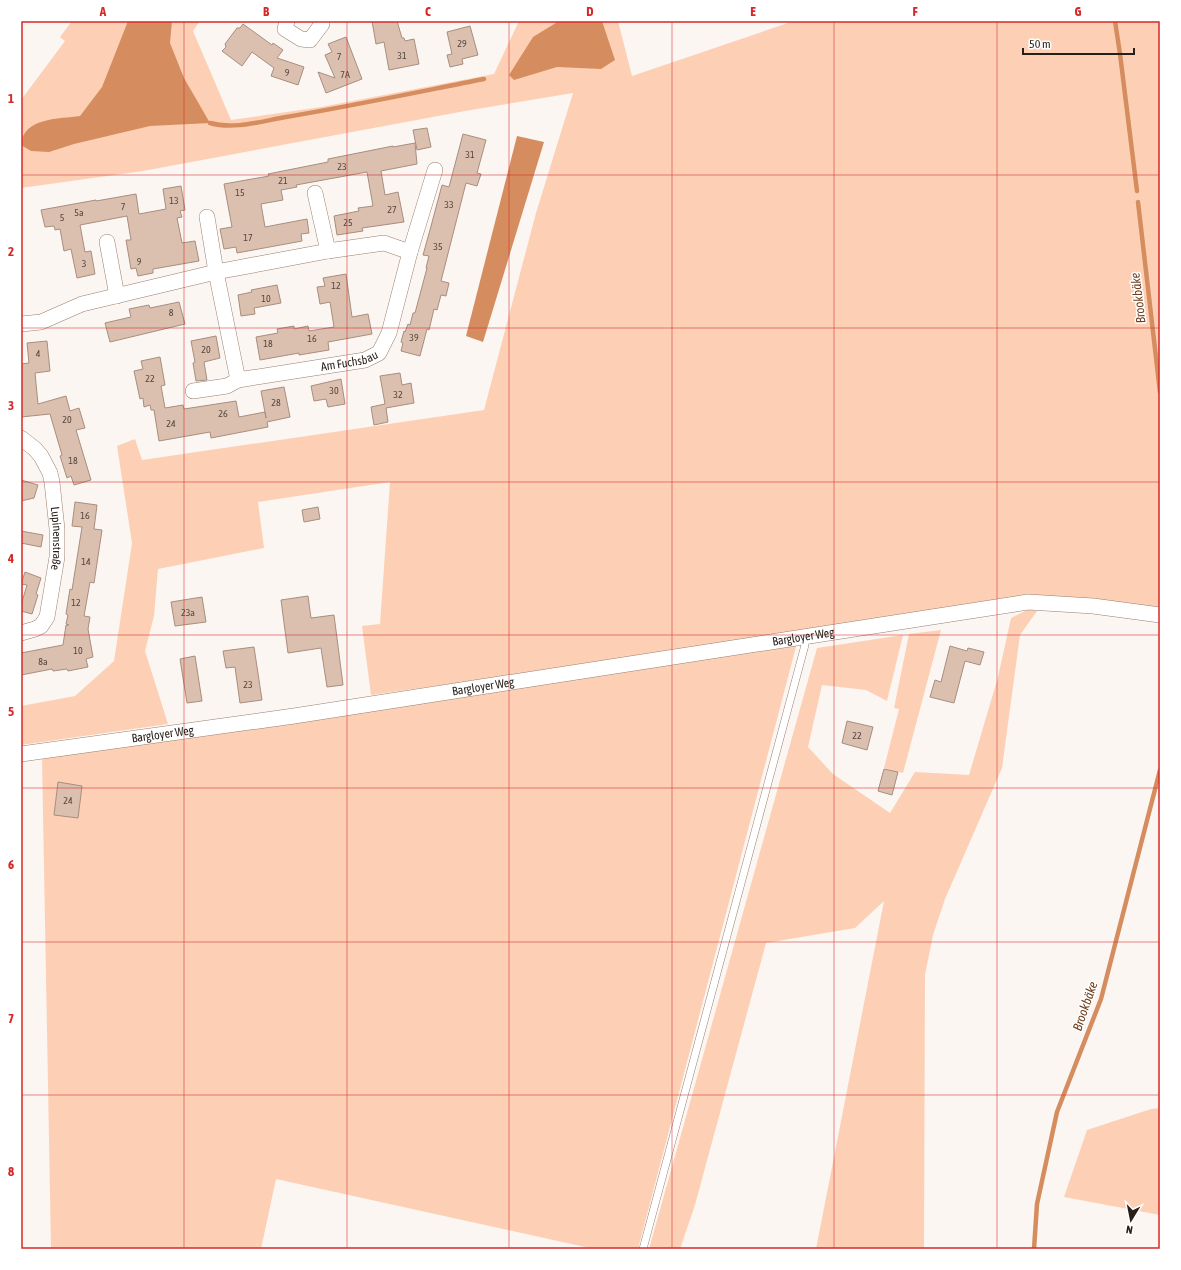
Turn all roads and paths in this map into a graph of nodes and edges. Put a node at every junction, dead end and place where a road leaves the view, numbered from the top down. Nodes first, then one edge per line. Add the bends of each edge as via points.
1 (287, 21) edge
2 (322, 21) edge
3 (435, 170) dead end
4 (315, 192) dead end
5 (207, 217) dead end
6 (107, 242) dead end
7 (328, 251) junction
8 (410, 252) junction
9 (216, 272) junction
10 (117, 296) junction
11 (21, 324) edge
12 (238, 380) junction
13 (193, 391) dead end
14 (21, 438) edge
15 (1160, 615) edge
16 (21, 633) edge
17 (804, 637) junction
18 (21, 754) edge
19 (643, 1249) edge

1 - 2 street via 285,29 301,39 310,40
3 - 8 street, Am Fuchsbau
4 - 7 street
5 - 9 street
6 - 10 street
7 - 8 street via 384,244
7 - 9 street
8 - 12 street, Am Fuchsbau via 389,332 379,353 365,360
9 - 10 street
9 - 12 street
10 - 11 street via 82,304 40,322
12 - 13 street, Am Fuchsbau via 228,386
14 - 16 street, Lupinenstraße via 41,456 50,473 57,530 57,557 47,617 35,630
15 - 17 street, Bargloyer Weg via 1093,606 1028,602
17 - 18 street, Bargloyer Weg via 294,716
17 - 19 lane via 805,645

